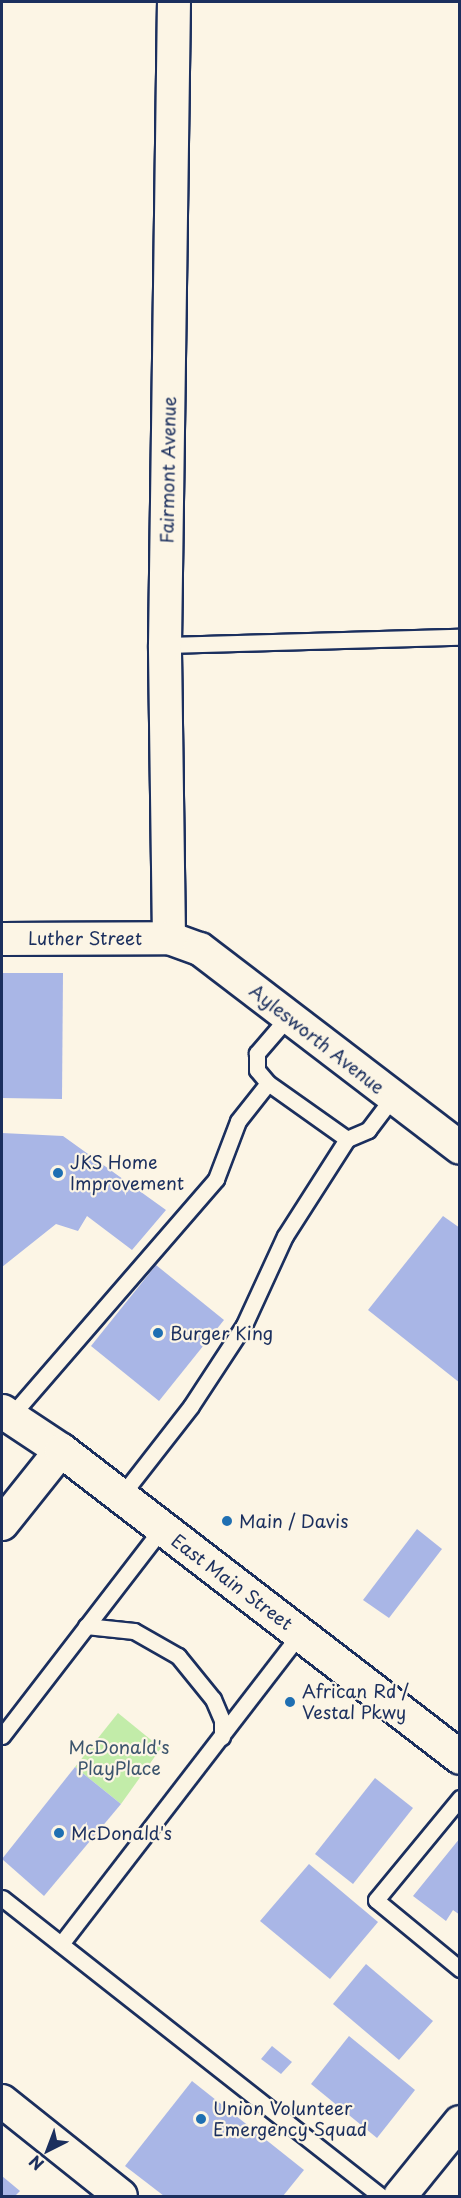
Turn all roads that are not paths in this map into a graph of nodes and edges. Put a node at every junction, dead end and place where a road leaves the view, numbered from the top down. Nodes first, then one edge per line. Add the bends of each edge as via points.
1 (174, 2) edge
2 (459, 637) edge
3 (165, 645) junction
4 (169, 938) junction
5 (2, 939) edge
6 (288, 1017) junction
7 (268, 1083) junction
8 (393, 1097) junction
9 (347, 1139) junction
10 (459, 1148) edge
11 (6, 1414) edge
12 (61, 1450) junction
13 (121, 1496) junction
14 (2, 1524) edge
15 (162, 1528) junction
16 (86, 1626) junction
17 (300, 1634) junction
18 (2, 1736) edge
19 (222, 1737) junction
20 (459, 1757) edge
21 (459, 1798) edge
22 (2, 1898) edge
23 (61, 1944) junction
24 (459, 1969) edge
25 (2, 2101) edge
26 (459, 2122) edge
27 (121, 2196) edge
28 (381, 2196) edge
29 (400, 2196) edge

1 - 3 street, Fairmont Avenue
2 - 3 lane
3 - 4 street, Fairmont Avenue
4 - 5 street, Luther Street
4 - 6 street, Aylesworth Avenue via 200,949
6 - 7 lane via 257,1053 257,1070
6 - 8 street, Aylesworth Avenue
7 - 9 lane
7 - 11 lane via 238,1121 216,1179
8 - 9 lane via 368,1130
8 - 10 street, Aylesworth Avenue
9 - 13 lane via 285,1236 244,1326 191,1406
11 - 12 main road, East Main Street
12 - 13 main road, East Main Street
12 - 14 street
13 - 15 main road, East Main Street
15 - 16 lane
15 - 17 main road, East Main Street
16 - 18 lane
16 - 19 lane via 134,1631 178,1656 213,1699 222,1719
17 - 19 lane
17 - 20 main road, East Main Street
19 - 23 lane
21 - 24 lane via 376,1900
22 - 23 lane
23 - 28 lane
25 - 27 street
26 - 29 street

